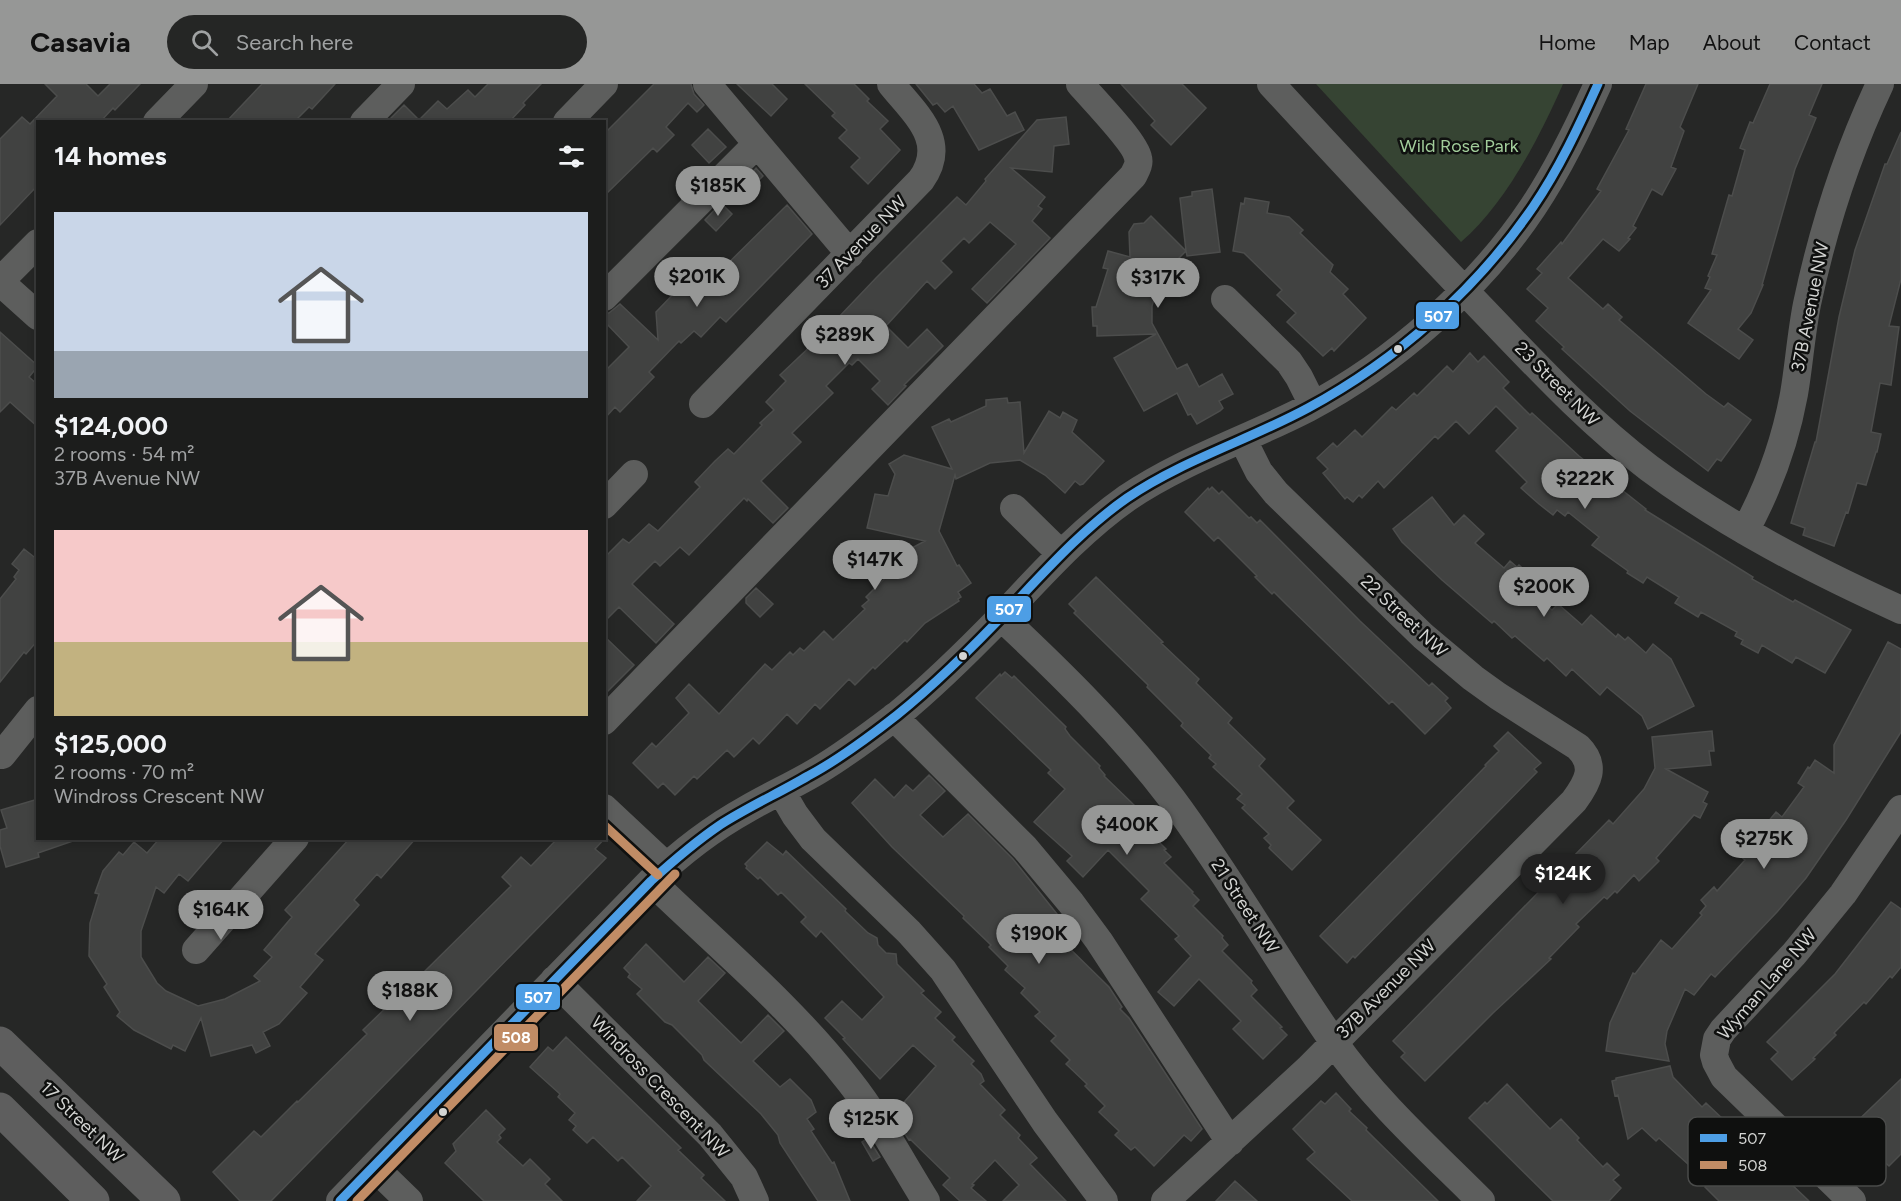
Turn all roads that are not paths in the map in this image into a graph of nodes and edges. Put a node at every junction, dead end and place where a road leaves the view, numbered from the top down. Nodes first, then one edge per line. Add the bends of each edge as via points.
1 (194, 84) edge
2 (401, 84) edge
3 (604, 84) edge
4 (706, 84) edge
5 (891, 84) edge
6 (1080, 84) edge
7 (1271, 84) edge
8 (1598, 84) edge
9 (1880, 84) edge
10 (159, 120) edge
11 (366, 120) edge
12 (569, 120) edge
13 (757, 144) junction
14 (36, 245) edge
15 (850, 254) junction
16 (0, 281) edge
17 (1463, 290) junction
18 (606, 295) edge
19 (1225, 299) dead end
20 (36, 314) edge
21 (703, 404) dead end
22 (1312, 405) junction
23 (1243, 440) junction
24 (634, 474) dead end
25 (606, 503) edge
26 (1014, 508) dead end
27 (1745, 531) junction
28 (1061, 554) junction
29 (1901, 610) edge
30 (1001, 616) junction
31 (36, 712) edge
32 (894, 717) junction
33 (606, 719) edge
34 (2, 755) dead end
35 (1589, 765) joint
36 (780, 791) junction
37 (1901, 809) edge
38 (606, 810) edge
39 (294, 840) edge
40 (658, 874) junction
41 (196, 950) dead end
42 (554, 980) junction
43 (1334, 1042) junction
44 (0, 1043) edge
45 (0, 1109) edge
46 (1765, 1117) edge
47 (1230, 1142) junction
48 (374, 1167) junction
49 (1837, 1186) edge
50 (93, 1201) edge
51 (164, 1201) edge
52 (340, 1201) edge
53 (409, 1201) edge
54 (755, 1201) edge
55 (926, 1201) edge
56 (1104, 1201) edge
57 (1165, 1201) edge
58 (1481, 1201) edge
59 (1852, 1201) edge

1 - 10 street
2 - 11 street
3 - 12 street
4 - 13 street
5 - 15 street, 37 Avenue NW via 928,131 933,152 921,180
6 - 33 street via 1138,155 1133,176
7 - 17 street, 23 Street NW
8 - 17 street via 1534,206
9 - 27 street, 37B Avenue NW via 1843,172 1830,215 1807,307 1781,448 1764,496
13 - 15 street
13 - 18 street
14 - 16 street
15 - 21 street, 37 Avenue NW
16 - 20 street
17 - 22 street via 1414,338 1365,374
17 - 27 street, 23 Street NW via 1611,437 1668,481
19 - 22 street via 1289,362
22 - 23 street
23 - 28 street via 1152,482 1106,514
23 - 35 street, 22 Street NW via 1276,493 1398,612 1473,678 1578,747
24 - 25 street
26 - 28 street
27 - 29 street, 23 Street NW via 1806,566
28 - 30 street
30 - 32 street via 937,681
30 - 43 street, 21 Street NW via 1106,719 1171,798
31 - 34 street
32 - 36 street via 820,770
32 - 47 street via 1025,849 1071,903
35 - 43 street, 37B Avenue NW via 1584,788 1574,801
36 - 40 street via 721,824
36 - 56 street via 813,839 943,970 1045,1122
37 - 46 street, Wyman Lane NW via 1843,894 1794,954 1722,1030 1714,1048 1724,1077
38 - 40 street
39 - 41 street
40 - 42 street
40 - 55 street via 852,1084
42 - 48 street
42 - 54 street, Windross Crescent NW via 729,1155
43 - 47 street, 37B Avenue NW
43 - 58 street, 21 Street NW via 1397,1118
44 - 51 main road, 17 Street NW
45 - 50 main road
47 - 57 street, 37B Avenue NW
48 - 52 street
48 - 53 street
49 - 59 street, Wyman Lane NW

